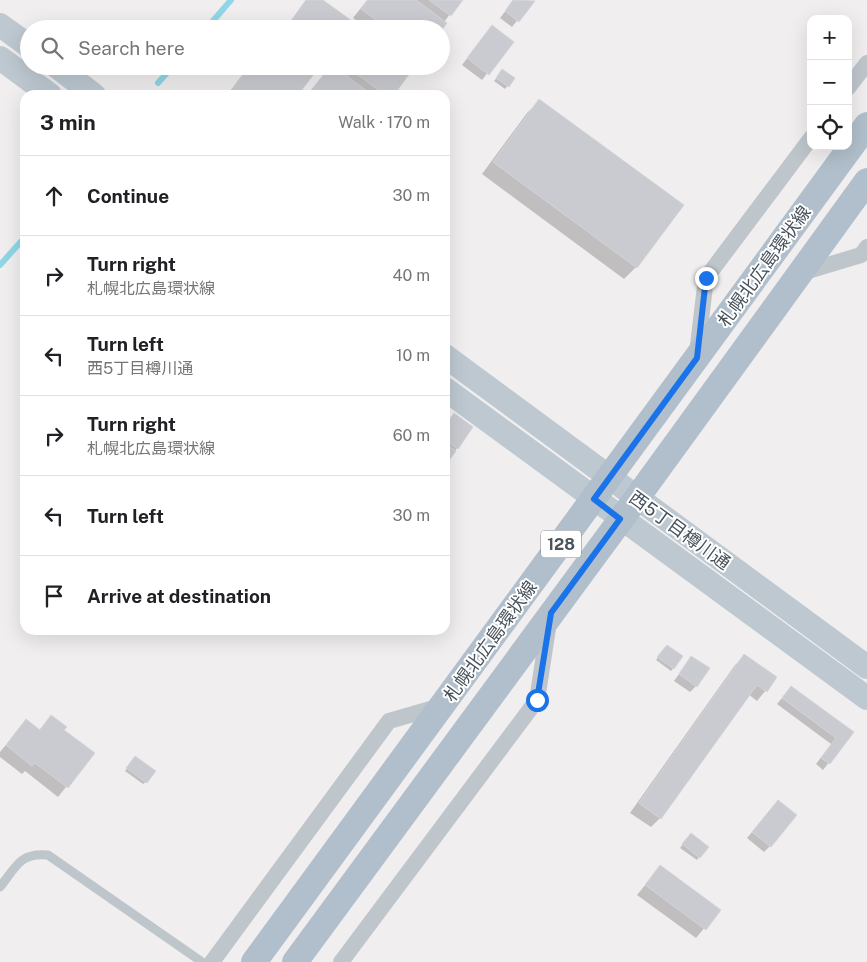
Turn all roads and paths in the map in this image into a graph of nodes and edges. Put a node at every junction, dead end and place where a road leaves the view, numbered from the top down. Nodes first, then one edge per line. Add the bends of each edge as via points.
1 (0, 25) edge
2 (20, 39) edge
3 (0, 58) edge
4 (867, 63) edge
5 (20, 73) edge
6 (23, 75) edge
7 (68, 75) edge
8 (852, 83) edge
9 (43, 90) edge
10 (87, 90) edge
11 (867, 126) edge
12 (807, 143) edge
13 (867, 181) edge
14 (867, 247) edge
15 (799, 273) junction
16 (697, 358) junction
17 (450, 360) edge
18 (450, 393) edge
19 (609, 478) junction
20 (594, 499) junction
21 (628, 509) junction
22 (551, 613) junction
23 (867, 667) edge
24 (867, 698) edge
25 (442, 705) junction
26 (0, 888) edge
27 (202, 962) edge
28 (212, 962) edge
29 (254, 962) edge
30 (295, 962) edge
31 (341, 962) edge

1 - 2 main road
3 - 5 main road
4 - 8 street
6 - 9 main road
7 - 10 main road
11 - 16 main road, 札幌北広島環状線 / 128
12 - 16 street via 706,278
13 - 15 main road, 札幌北広島環状線 / 128
14 - 15 street via 861,255
15 - 21 main road, 札幌北広島環状線 / 128
16 - 19 main road, 札幌北広島環状線 / 128
17 - 19 main road, 西5丁目樽川通
18 - 20 main road, 西5丁目樽川通
19 - 20 main road, 札幌北広島環状線 / 128
19 - 21 main road, 西5丁目樽川通
20 - 21 main road, 西5丁目樽川通
20 - 25 main road, 札幌北広島環状線 / 128
21 - 22 main road, 札幌北広島環状線 / 128
21 - 23 main road, 西5丁目樽川通
21 - 24 main road, 西5丁目樽川通
22 - 30 main road, 札幌北広島環状線 / 128
22 - 31 street via 537,700
25 - 28 street via 389,721
25 - 29 main road, 札幌北広島環状線 / 128
26 - 27 lane via 20,861 33,853 48,855

